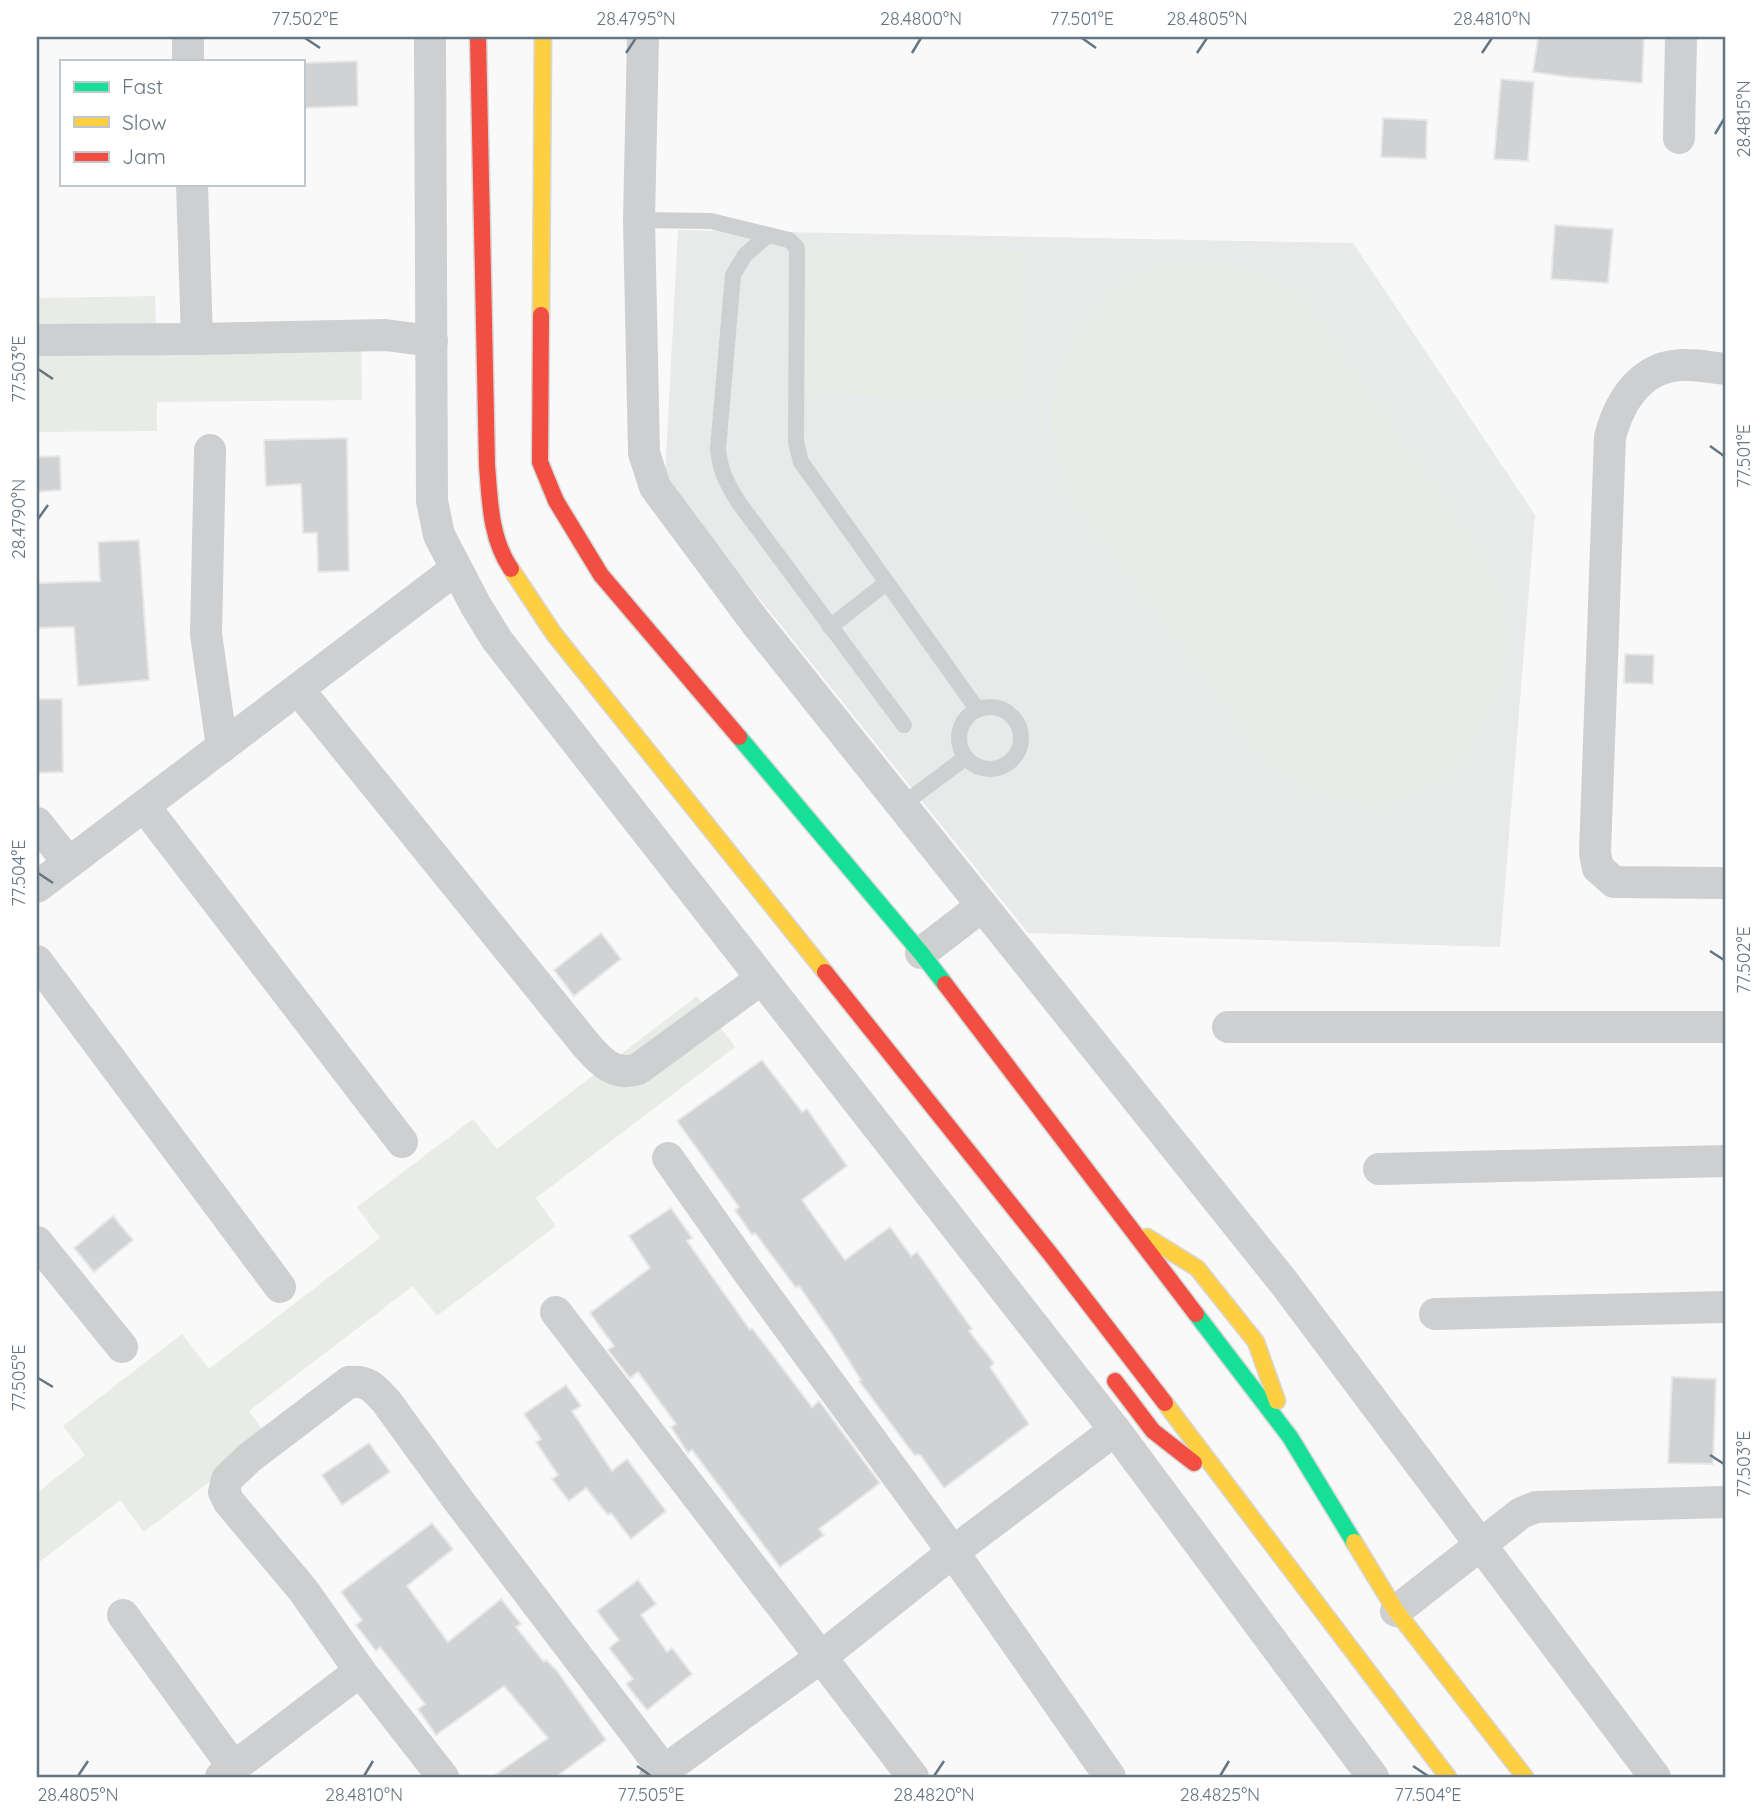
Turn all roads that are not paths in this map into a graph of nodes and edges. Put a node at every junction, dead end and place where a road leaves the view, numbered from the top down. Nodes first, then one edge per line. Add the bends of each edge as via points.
1 (188, 37) edge
2 (430, 37) edge
3 (478, 37) edge
4 (544, 37) edge
5 (643, 37) edge
6 (1681, 37) edge
7 (188, 60) edge
8 (1679, 138) dead end
9 (192, 186) edge
10 (639, 220) junction
11 (768, 235) junction
12 (37, 340) edge
13 (197, 340) junction
14 (432, 341) junction
15 (1726, 369) edge
16 (210, 450) dead end
17 (456, 569) junction
18 (886, 583) junction
19 (830, 628) junction
20 (298, 689) junction
21 (977, 709) junction
22 (904, 726) dead end
23 (222, 747) junction
24 (965, 758) junction
25 (144, 806) junction
26 (902, 806) junction
27 (37, 823) edge
28 (68, 862) junction
29 (1726, 883) edge
30 (37, 887) edge
31 (982, 906) junction
32 (920, 953) junction
33 (37, 961) edge
34 (761, 979) junction
35 (1228, 1027) dead end
36 (1726, 1027) edge
37 (402, 1142) dead end
38 (668, 1158) dead end
39 (1726, 1161) edge
40 (1380, 1169) dead end
41 (1127, 1225) junction
42 (37, 1242) edge
43 (1052, 1256) junction
44 (280, 1287) dead end
45 (1070, 1307) dead end
46 (1726, 1307) edge
47 (556, 1312) dead end
48 (1435, 1314) dead end
49 (122, 1347) dead end
50 (1104, 1365) dead end
51 (1115, 1430) junction
52 (1290, 1437) junction
53 (1235, 1494) junction
54 (1726, 1502) edge
55 (1481, 1545) junction
56 (953, 1552) junction
57 (1396, 1611) junction
58 (123, 1615) dead end
59 (820, 1658) junction
60 (360, 1671) junction
61 (227, 1773) edge
62 (663, 1775) edge
63 (443, 1777) edge
64 (913, 1777) edge
65 (1110, 1777) edge
66 (1373, 1777) edge
67 (1448, 1777) edge
68 (1525, 1777) edge
69 (1655, 1777) edge

1 - 7 street
2 - 14 street
3 - 43 street via 487,465 492,525 505,560 554,634
4 - 32 street via 540,462 556,501 601,575
5 - 10 street
6 - 8 street
9 - 13 street
10 - 11 lane via 711,221
10 - 26 street via 644,453 655,487 756,624
11 - 18 lane via 789,240 797,248 796,442 801,463
11 - 19 lane via 745,255 733,275 720,469 739,503
12 - 13 street
13 - 14 street via 386,335
14 - 17 street via 432,501 439,535
15 - 29 street via 1686,364 1653,373 1634,386 1615,417 1595,853 1598,868 1614,881
16 - 23 street via 206,634
17 - 20 street
17 - 34 street via 497,640
18 - 19 lane
18 - 21 lane
19 - 22 lane
20 - 23 street
20 - 34 street via 546,996 599,1059 615,1071 638,1069
21 - 24 lane via 960,728
21 - 24 lane via 1006,711 1018,723 1021,744 1017,755 997,769 979,768
23 - 25 street
24 - 26 lane
25 - 28 street
25 - 37 street
26 - 31 street
27 - 28 street
28 - 30 street
31 - 32 street
31 - 55 street via 1285,1284
32 - 41 street
33 - 44 street
34 - 51 street
35 - 36 street
38 - 56 street
39 - 40 street
41 - 52 street
41 - 52 street via 1197,1268 1256,1342
42 - 49 street
43 - 45 street
43 - 53 street
46 - 48 street
47 - 59 street
50 - 53 street via 1153,1431
51 - 56 street
51 - 66 street
52 - 57 street
53 - 67 street
54 - 55 street via 1536,1507 1521,1513
55 - 57 street
55 - 69 street
56 - 59 street
56 - 65 street
57 - 68 street
58 - 61 street
59 - 62 street
59 - 64 street
60 - 61 street
60 - 62 street via 303,1590 224,1492 227,1479 249,1458 349,1382 362,1381 386,1401
60 - 63 street

